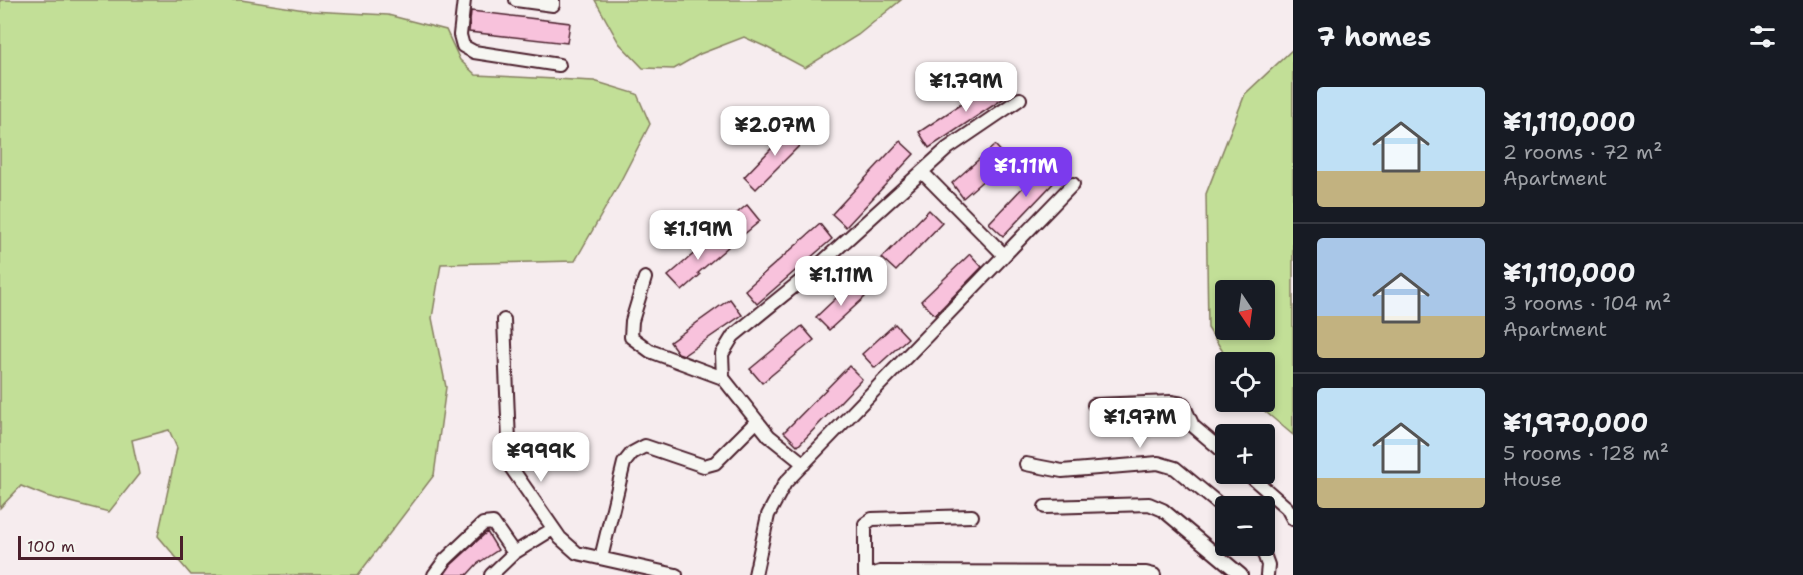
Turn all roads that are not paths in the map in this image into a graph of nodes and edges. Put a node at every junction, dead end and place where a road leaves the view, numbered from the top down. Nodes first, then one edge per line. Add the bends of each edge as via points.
1 (464, 0) edge
2 (516, 0) edge
3 (553, 0) edge
4 (559, 65) dead end
5 (1020, 99) dead end
6 (922, 172) junction
7 (1073, 184) dead end
8 (1004, 255) junction
9 (645, 278) dead end
10 (504, 320) dead end
11 (723, 378) junction
12 (1094, 405) dead end
13 (757, 421) junction
14 (1215, 445) edge
15 (804, 464) junction
16 (1026, 464) dead end
17 (1259, 484) edge
18 (1215, 501) edge
19 (1045, 507) dead end
20 (972, 516) dead end
21 (1293, 519) edge
22 (548, 532) dead end
23 (514, 553) junction
24 (1265, 556) edge
25 (601, 558) junction
26 (498, 573) edge
27 (434, 575) edge
28 (676, 575) edge
29 (755, 575) edge
30 (865, 575) edge
31 (871, 575) edge
32 (1154, 575) edge
33 (1241, 575) edge
34 (1267, 575) edge

1 - 4 street via 460,35 463,46 474,52
2 - 3 street via 553,5
5 - 6 street via 948,148
6 - 8 street
6 - 11 street via 808,275 733,336 722,354
7 - 8 street
8 - 15 street
9 - 11 street via 631,337 650,351
10 - 25 street via 510,466 560,538 577,553
11 - 13 street
12 - 14 street via 1183,404 1192,426
13 - 15 street
13 - 25 street via 716,463 704,466 645,446 632,453 624,463
15 - 29 street via 785,483 768,515
16 - 18 street via 1062,471 1158,463 1175,468
17 - 21 street via 1287,508
19 - 33 street via 1149,504 1163,510
20 - 30 street via 872,519 865,524
22 - 23 street
23 - 26 street
23 - 27 street via 493,523 483,524
24 - 34 street
25 - 28 street
31 - 32 street

